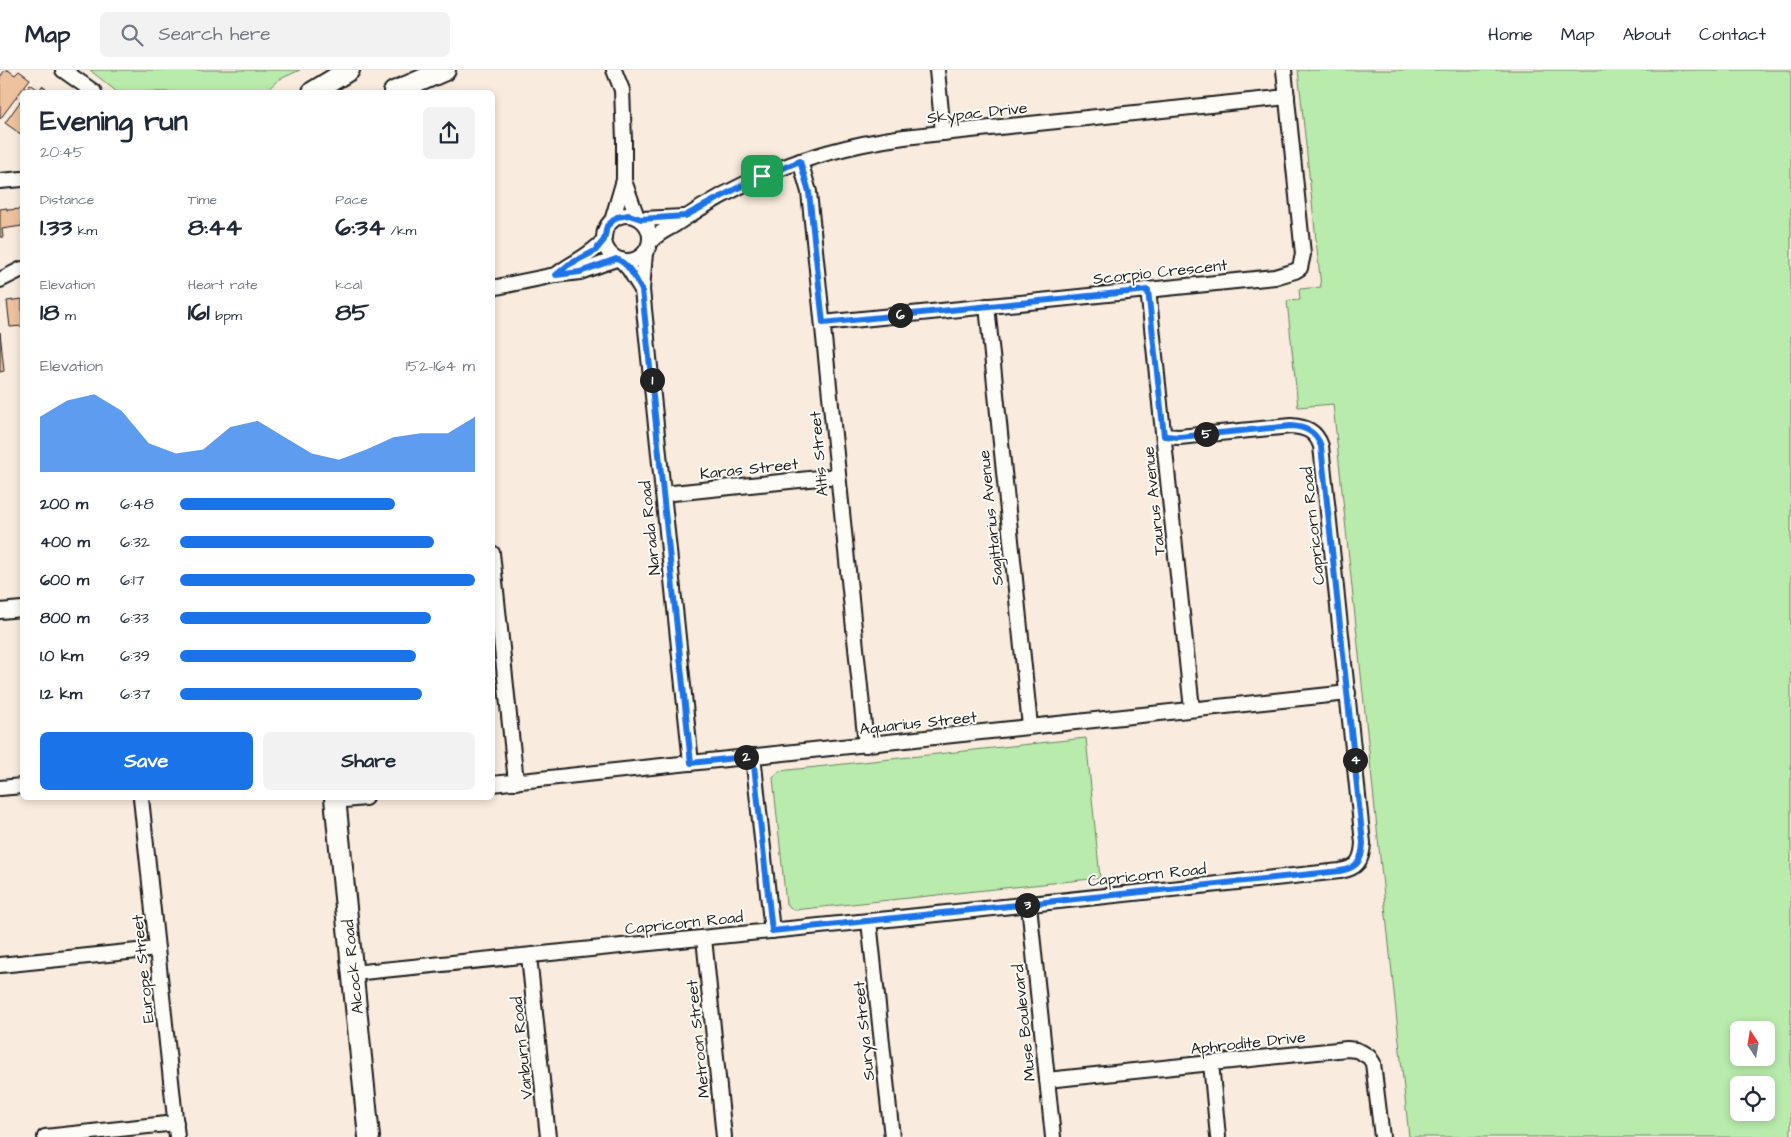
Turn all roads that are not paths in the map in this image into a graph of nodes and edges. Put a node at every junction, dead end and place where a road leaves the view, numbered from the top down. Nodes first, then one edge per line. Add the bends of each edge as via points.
1 (63, 70) edge
2 (349, 70) edge
3 (445, 70) edge
4 (614, 70) edge
5 (937, 70) edge
6 (1284, 70) edge
7 (91, 90) edge
8 (316, 90) edge
9 (399, 90) edge
10 (1287, 97) junction
11 (942, 133) junction
12 (800, 161) junction
13 (20, 179) edge
14 (624, 180) junction
15 (0, 181) edge
16 (685, 216) junction
17 (639, 218) junction
18 (612, 221) junction
19 (604, 240) junction
20 (648, 247) junction
21 (618, 260) junction
22 (20, 270) edge
23 (556, 275) junction
24 (0, 280) edge
25 (495, 287) edge
26 (642, 290) junction
27 (1148, 290) junction
28 (987, 306) junction
29 (823, 323) junction
30 (1164, 436) junction
31 (838, 476) junction
32 (663, 494) junction
33 (495, 582) edge
34 (20, 609) edge
35 (0, 611) edge
36 (1348, 693) junction
37 (1192, 709) junction
38 (1030, 726) junction
39 (866, 745) junction
40 (753, 756) junction
41 (691, 763) junction
42 (516, 782) junction
43 (495, 784) edge
44 (20, 786) edge
45 (0, 788) edge
46 (141, 800) edge
47 (335, 800) edge
48 (1028, 905) junction
49 (869, 921) junction
50 (772, 931) junction
51 (704, 938) junction
52 (157, 949) junction
53 (529, 956) junction
54 (0, 965) edge
55 (353, 973) junction
56 (1211, 1063) junction
57 (1047, 1080) junction
58 (177, 1130) edge
59 (45, 1137) edge
60 (369, 1137) edge
61 (548, 1137) edge
62 (724, 1137) edge
63 (892, 1137) edge
64 (1053, 1137) edge
65 (1218, 1137) edge
66 (1382, 1137) edge

1 - 7 street
2 - 8 street
3 - 9 street
4 - 14 street via 623,99
5 - 11 street
6 - 10 street, Scorpio Crescent
10 - 11 street, Skypac Drive
10 - 27 street, Scorpio Crescent via 1303,254 1300,268 1275,276
11 - 12 street, Skypac Drive via 866,142
12 - 16 street, Skypac Drive via 745,184
12 - 29 street, Altis Street via 809,192
13 - 15 street
14 - 17 street
14 - 18 street
16 - 17 street, Skypac Drive
16 - 20 street, Skypac Drive via 655,236
17 - 18 street via 622,215
17 - 20 street via 650,231
18 - 19 street via 604,233
19 - 21 street via 606,248
19 - 23 street via 595,251
20 - 21 street via 634,260
20 - 26 street, Narada Road
21 - 23 street via 580,272
21 - 26 street, Narada Road via 629,269
22 - 24 street
23 - 25 street
26 - 32 street, Narada Road
27 - 28 street, Scorpio Crescent
27 - 30 street, Taurus Avenue
28 - 29 street, Scorpio Crescent
28 - 38 street, Sagittarius Avenue
29 - 31 street, Altis Street
30 - 36 street, Capricorn Road via 1291,426 1308,429 1318,438
30 - 37 street, Taurus Avenue
31 - 32 street, Karas Street
31 - 39 street, Altis Street
32 - 41 street, Narada Road
33 - 42 street
34 - 35 street
36 - 37 street, Aquarius Street
36 - 48 street, Capricorn Road via 1363,843 1360,861 1353,866 1340,871
37 - 38 street, Aquarius Street
38 - 39 street, Aquarius Street
39 - 40 street, Aquarius Street
40 - 41 street, Aquarius Street
40 - 50 street
41 - 42 street, Aquarius Street
42 - 43 street, Aquarius Street
44 - 45 street
46 - 52 street, Europe Street
47 - 55 street, Alcock Road
48 - 49 street, Capricorn Road
48 - 57 street, Muse Boulevard
49 - 50 street, Capricorn Road
49 - 63 street, Surya Street
50 - 51 street, Capricorn Road
51 - 53 street, Capricorn Road
51 - 62 street, Metroon Street
52 - 54 street
52 - 58 street, Europe Street
53 - 55 street, Capricorn Road
53 - 61 street, Vanburn Road
55 - 60 street, Alcock Road
56 - 57 street, Aphrodite Drive
56 - 65 street
56 - 66 street, Aphrodite Drive via 1356,1050 1373,1063
57 - 64 street, Muse Boulevard
58 - 59 street

